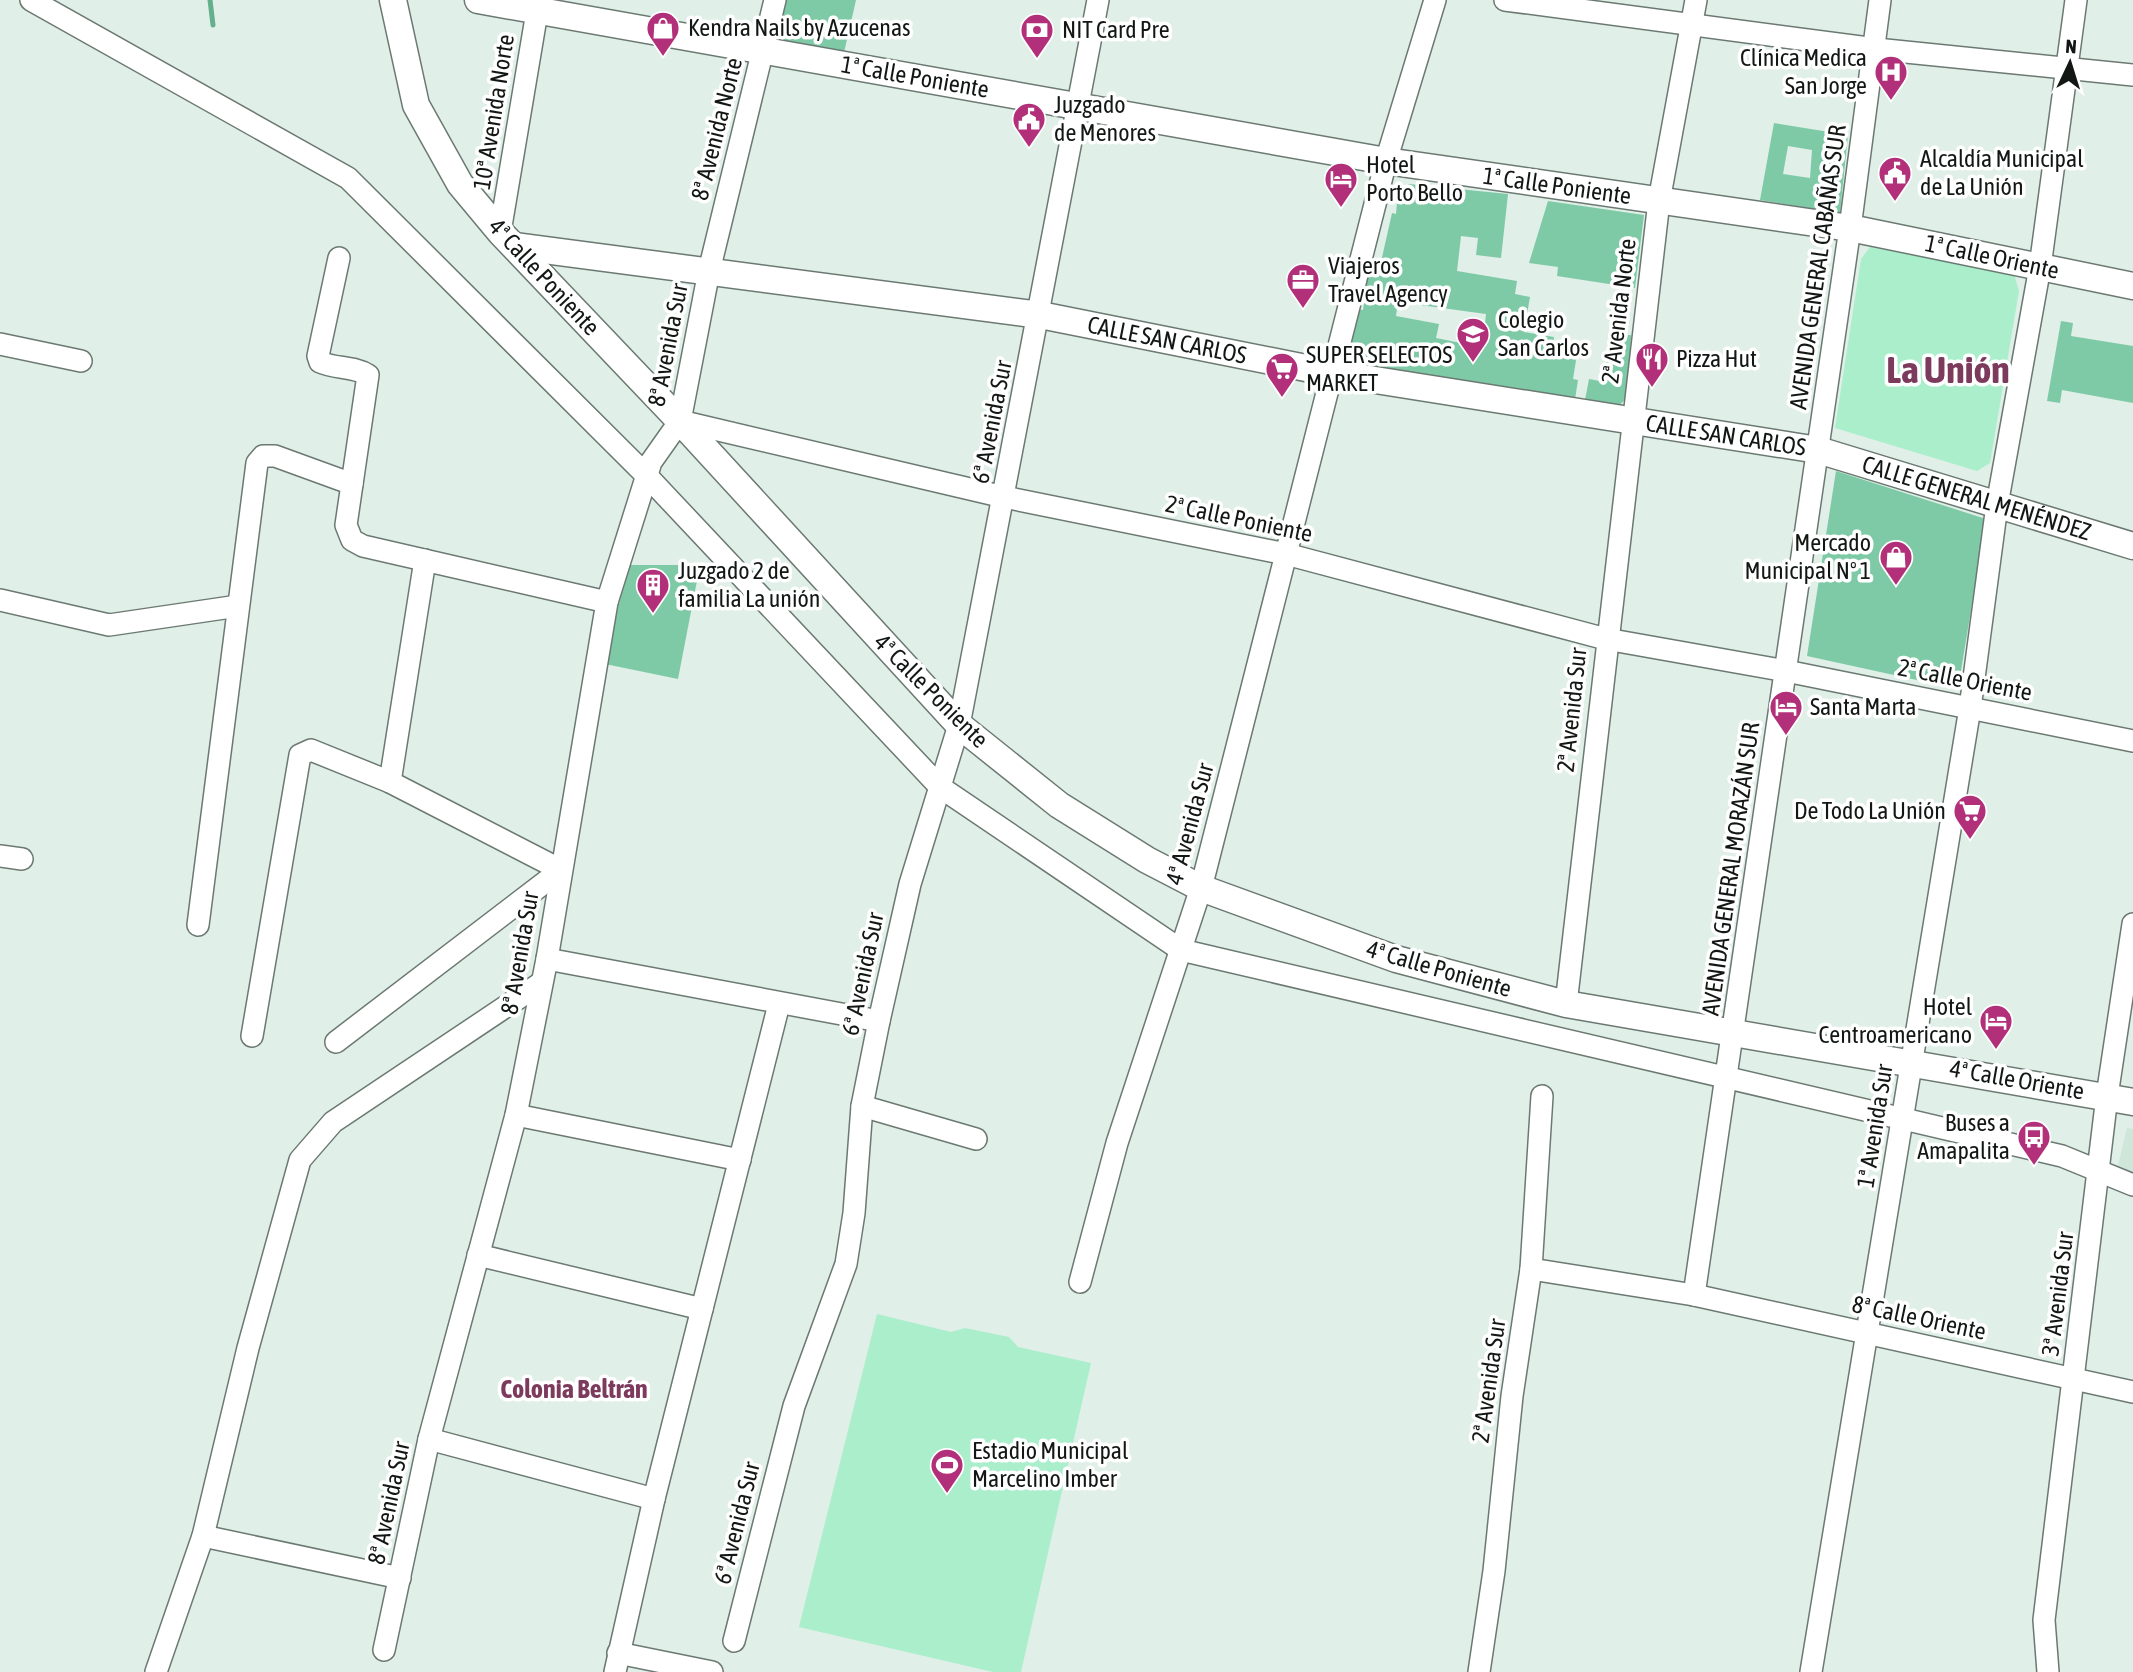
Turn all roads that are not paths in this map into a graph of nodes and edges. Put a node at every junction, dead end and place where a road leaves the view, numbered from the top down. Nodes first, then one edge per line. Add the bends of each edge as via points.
1 (31, 0) edge
2 (393, 0) edge
3 (478, 0) edge
4 (775, 0) edge
5 (1098, 0) edge
6 (1436, 0) edge
7 (1505, 0) edge
8 (1696, 0) edge
9 (1880, 0) edge
10 (2076, 0) edge
11 (538, 5) edge
12 (1692, 25) junction
13 (1876, 49) junction
14 (763, 50) junction
15 (2068, 68) junction
16 (2133, 75) edge
17 (1078, 106) junction
18 (1386, 161) junction
19 (1659, 201) junction
20 (1850, 229) junction
21 (507, 239) junction
22 (340, 258) dead end
23 (2040, 267) junction
24 (709, 271) junction
25 (2133, 286) edge
26 (1040, 315) junction
27 (0, 344) edge
28 (81, 361) dead end
29 (1331, 373) junction
30 (680, 421) junction
31 (1633, 422) junction
32 (1818, 450) junction
33 (647, 476) junction
34 (352, 484) junction
35 (1004, 497) junction
36 (1997, 505) junction
37 (2133, 547) edge
38 (1286, 554) junction
39 (425, 560) junction
40 (0, 600) edge
41 (607, 602) junction
42 (238, 606) junction
43 (1606, 639) junction
44 (1786, 671) junction
45 (1970, 708) junction
46 (958, 725) junction
47 (2133, 741) edge
48 (390, 782) junction
49 (940, 787) junction
50 (0, 856) edge
51 (22, 859) dead end
52 (561, 870) junction
53 (1201, 888) junction
54 (2133, 924) edge
55 (198, 925) dead end
56 (1181, 950) junction
57 (547, 959) junction
58 (541, 983) junction
59 (779, 1004) junction
60 (1566, 1004) junction
61 (879, 1021) junction
62 (1735, 1032) junction
63 (253, 1036) dead end
64 (337, 1042) dead end
65 (1912, 1062) junction
66 (1727, 1079) junction
67 (1542, 1096) dead end
68 (2107, 1096) junction
69 (2133, 1101) edge
70 (862, 1106) junction
71 (516, 1115) junction
72 (1903, 1119) junction
73 (976, 1139) dead end
74 (740, 1160) junction
75 (2100, 1172) junction
76 (2133, 1185) edge
77 (478, 1255) junction
78 (1531, 1269) junction
79 (1080, 1282) dead end
80 (1694, 1295) junction
81 (702, 1309) junction
82 (1867, 1333) junction
83 (2074, 1378) junction
84 (2133, 1392) edge
85 (429, 1439) junction
86 (654, 1499) junction
87 (203, 1536) junction
88 (400, 1578) junction
89 (734, 1641) dead end
90 (384, 1650) dead end
91 (617, 1663) edge
92 (156, 1672) edge
93 (712, 1672) edge
94 (1479, 1672) edge
95 (1811, 1672) edge
96 (2048, 1672) edge

1 - 33 street via 348,178
2 - 21 main road, 4ª Calle Poniente via 406,73 426,128 460,184
3 - 11 main road, 1ª Calle Poniente
4 - 14 street, 8ª Avenida Norte
5 - 17 street, 6ª Avenida Sur
6 - 18 street, 4ª Avenida Sur
7 - 12 street
8 - 12 street, 2ª Avenida Norte
9 - 13 street, AVENIDA GENERAL CABAÑAS SUR
10 - 15 street, 1ª Avenida Sur
11 - 14 main road, 1ª Calle Poniente
11 - 21 street, 10ª Avenida Norte
12 - 13 street
12 - 19 street, 2ª Avenida Norte
13 - 15 street
13 - 20 street, AVENIDA GENERAL CABAÑAS SUR
14 - 17 main road, 1ª Calle Poniente
14 - 24 street, 8ª Avenida Norte
15 - 16 street
15 - 23 street, 1ª Avenida Sur
17 - 18 main road, 1ª Calle Poniente
17 - 26 street, 6ª Avenida Sur
18 - 19 main road, 1ª Calle Poniente
18 - 29 street, 4ª Avenida Sur
19 - 20 main road, 1ª Calle Poniente
19 - 31 street, 2ª Avenida Norte
20 - 23 main road, 1ª Calle Oriente
20 - 32 street, AVENIDA GENERAL CABAÑAS SUR
21 - 24 main road, CALLE SAN CARLOS
21 - 30 main road, 4ª Calle Poniente
22 - 34 street via 318,356 327,365 368,375
23 - 25 main road, 1ª Calle Oriente
23 - 36 street, 1ª Avenida Sur
24 - 26 main road, CALLE SAN CARLOS
24 - 30 street, 8ª Avenida Sur
26 - 29 main road, CALLE SAN CARLOS
26 - 35 street, 6ª Avenida Sur
27 - 28 street
29 - 31 main road, CALLE SAN CARLOS
29 - 38 street, 4ª Avenida Sur
30 - 33 street, 8ª Avenida Sur via 651,462
30 - 35 street, 2ª Calle Poniente
30 - 46 main road, 4ª Calle Poniente
31 - 32 main road, CALLE SAN CARLOS
31 - 43 street, 2ª Avenida Sur
32 - 36 main road, CALLE GENERAL MENÉNDEZ
32 - 44 street, AVENIDA GENERAL MORAZÁN SUR
33 - 41 street, 8ª Avenida Sur
33 - 49 street
34 - 39 street via 346,526 352,540
34 - 42 street via 275,456 264,456 257,463
35 - 38 street, 2ª Calle Poniente
35 - 46 street, 6ª Avenida Sur
36 - 37 main road, CALLE GENERAL MENÉNDEZ
36 - 45 street, 1ª Avenida Sur
38 - 43 street, 2ª Calle Poniente
38 - 53 street, 4ª Avenida Sur
39 - 41 street
39 - 48 street
40 - 42 street via 109,625
41 - 52 street, 8ª Avenida Sur
42 - 55 street
43 - 44 street, 2ª Calle Poniente
43 - 60 street, 2ª Avenida Sur
44 - 45 street, 2ª Calle Oriente
44 - 62 street, AVENIDA GENERAL MORAZÁN SUR
45 - 47 street, 2ª Calle Oriente
45 - 65 street, 1ª Avenida Sur
46 - 49 street, 6ª Avenida Sur
46 - 53 main road, 4ª Calle Poniente via 1059,805
48 - 52 street
48 - 63 street via 321,752 300,755
49 - 56 street
49 - 61 street, 6ª Avenida Sur via 910,884
50 - 51 street
52 - 57 street, 8ª Avenida Sur
52 - 64 street
53 - 56 street, 4ª Avenida Sur
53 - 60 main road, 4ª Calle Poniente via 1383,955
54 - 68 street, 3ª Avenida Sur
56 - 66 street
56 - 79 street, 4ª Avenida Sur via 1117,1143
57 - 58 street, 8ª Avenida Sur
57 - 59 street
58 - 71 street, 8ª Avenida Sur
58 - 87 street via 333,1122 300,1160 251,1335
59 - 61 street
59 - 74 street
60 - 62 main road, 4ª Calle Poniente
61 - 70 street, 6ª Avenida Sur
62 - 65 main road, 4ª Calle Oriente
62 - 66 street, AVENIDA GENERAL MORAZÁN SUR
65 - 68 main road, 4ª Calle Oriente
65 - 72 street, 1ª Avenida Sur
66 - 72 street
66 - 80 street, AVENIDA GENERAL MORAZÁN SUR
67 - 78 street, 2ª Avenida Sur
68 - 69 main road, 4ª Calle Oriente
68 - 75 street, 3ª Avenida Sur
70 - 73 street
70 - 89 street, 6ª Avenida Sur via 846,1264 794,1406
71 - 74 street
71 - 77 street, 8ª Avenida Sur
72 - 75 street via 2062,1156
72 - 82 street, 1ª Avenida Sur
74 - 81 street
75 - 76 street
75 - 83 street, 3ª Avenida Sur
77 - 81 street
77 - 85 street, 8ª Avenida Sur
78 - 80 street, 8ª Calle Oriente
78 - 94 street, 2ª Avenida Sur
80 - 82 street, 8ª Calle Oriente
81 - 86 street
82 - 83 street, 8ª Calle Oriente
82 - 95 street, 1ª Avenida Sur
83 - 84 street, 8ª Calle Oriente
83 - 96 street, 3ª Avenida Sur via 2044,1620
85 - 86 street
85 - 88 street, 8ª Avenida Sur
86 - 91 street
87 - 88 street
87 - 92 street
88 - 90 street, 8ª Avenida Sur
91 - 93 street

